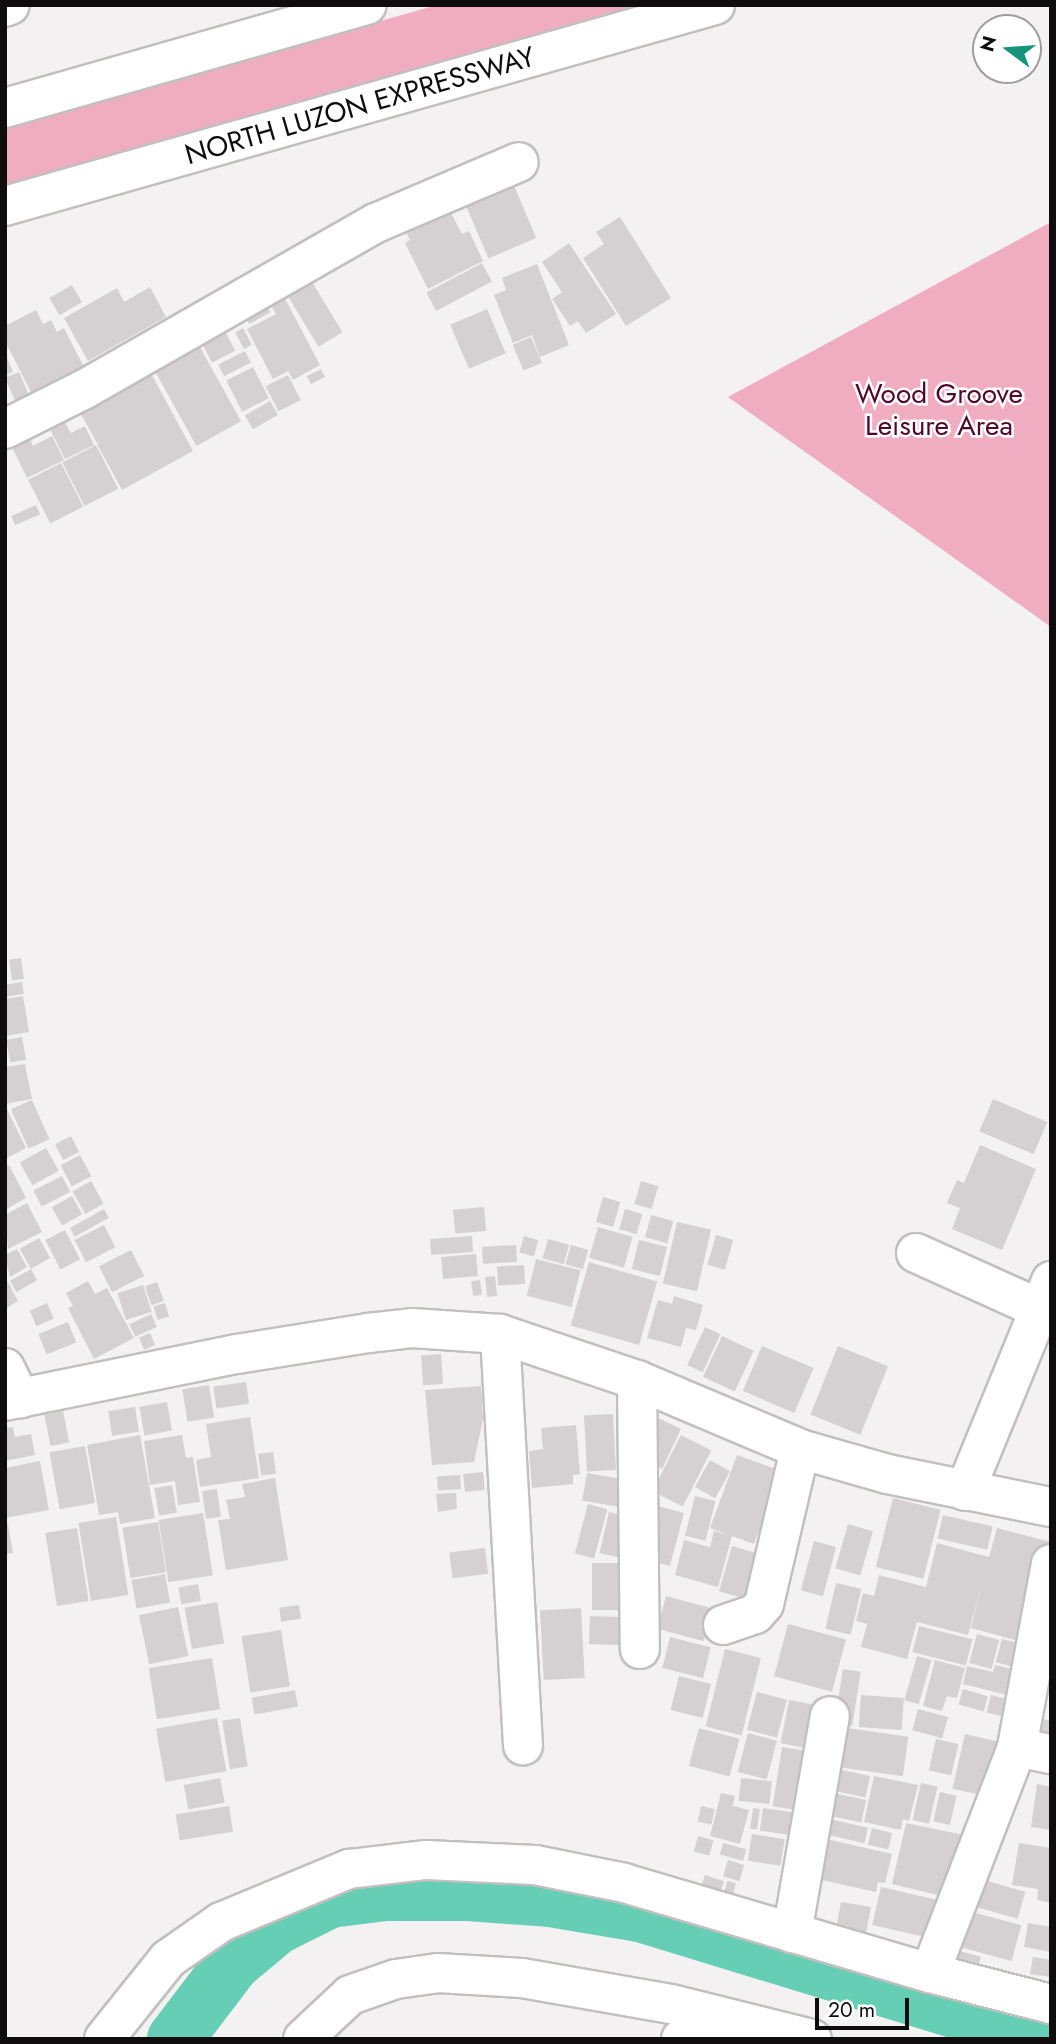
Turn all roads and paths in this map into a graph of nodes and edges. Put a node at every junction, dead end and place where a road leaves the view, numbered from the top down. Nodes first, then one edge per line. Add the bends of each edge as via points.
1 (367, 5) edge
2 (715, 5) edge
3 (5, 108) edge
4 (519, 162) dead end
5 (5, 206) edge
6 (5, 429) edge
7 (915, 1253) dead end
8 (1047, 1302) edge
9 (500, 1334) junction
10 (637, 1380) junction
11 (10, 1389) edge
12 (800, 1449) junction
13 (965, 1491) junction
14 (1051, 1507) edge
15 (1051, 1564) edge
16 (723, 1625) dead end
17 (640, 1649) dead end
18 (830, 1716) dead end
19 (523, 1745) dead end
20 (1034, 1750) edge
21 (792, 1934) junction
22 (930, 1973) junction
23 (1051, 2004) edge
24 (734, 2020) junction
25 (792, 2036) edge
26 (104, 2039) edge
27 (303, 2039) edge
28 (681, 2039) edge

1 - 3 main road
2 - 5 main road, NORTH LUZON EXPRESSWAY
4 - 6 main road via 376,223 83,390
7 - 8 main road
8 - 13 main road
9 - 10 main road
9 - 11 main road via 411,1328
9 - 19 main road
10 - 12 main road
10 - 17 main road
12 - 13 main road
12 - 16 main road via 764,1604 755,1614
13 - 14 main road
15 - 20 main road
18 - 21 main road
20 - 22 main road
21 - 22 main road
21 - 26 main road via 624,1883 535,1865 426,1860 349,1869 221,1922 169,1959
22 - 23 main road
24 - 25 main road
24 - 27 main road via 522,1978 438,1973 396,1979 350,1995
24 - 28 main road

